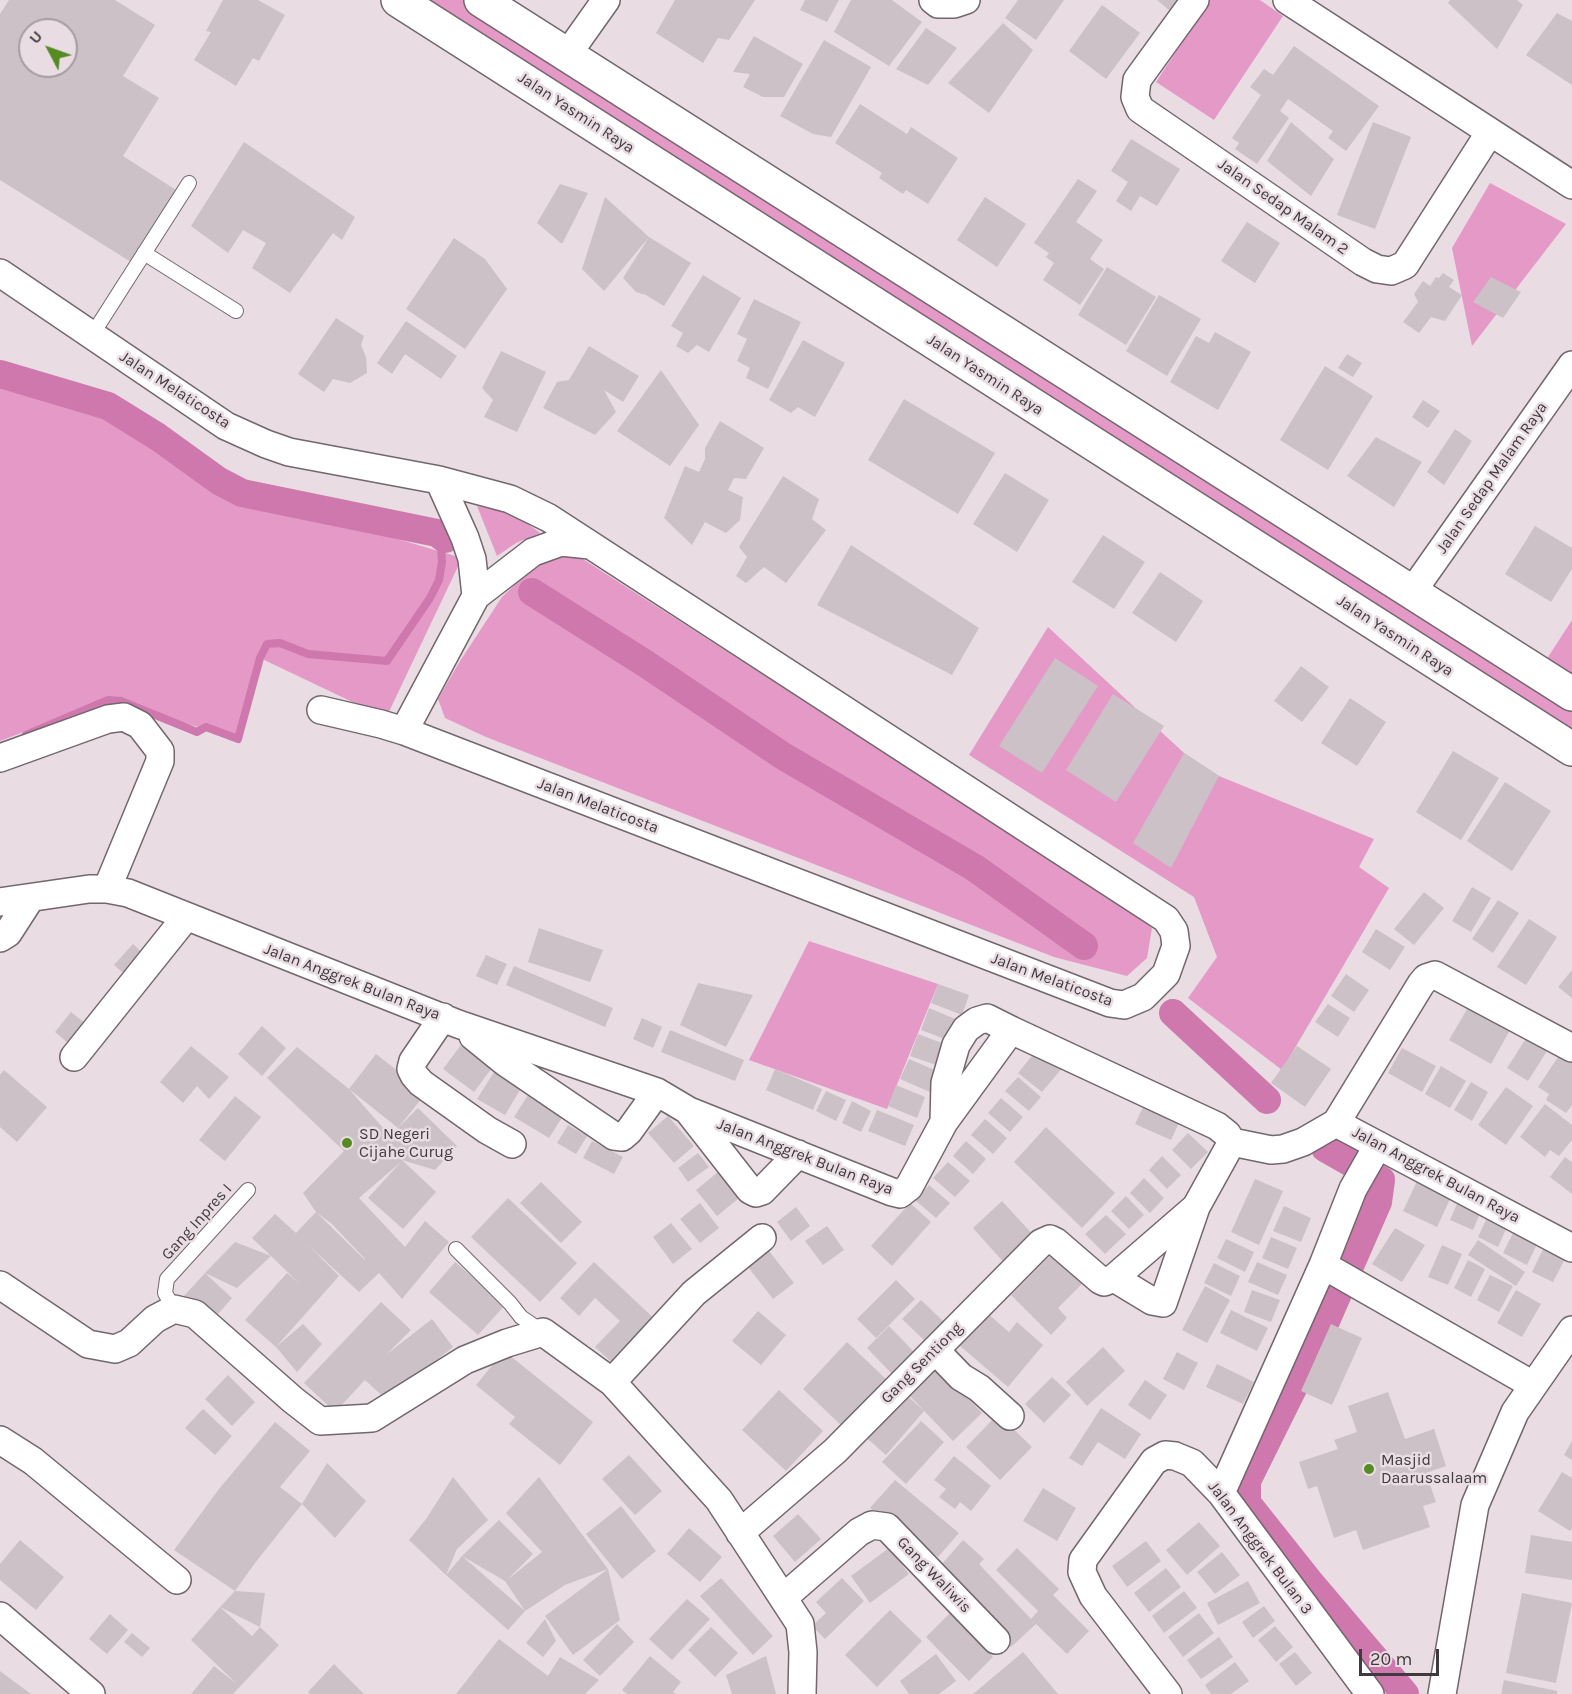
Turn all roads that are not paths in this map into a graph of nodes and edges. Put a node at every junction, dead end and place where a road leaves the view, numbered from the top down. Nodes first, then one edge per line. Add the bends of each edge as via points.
1 (398, 0) edge
2 (606, 0) edge
3 (933, 0) edge
4 (966, 0) edge
5 (1195, 0) edge
6 (1287, 0) edge
7 (489, 5) edge
8 (473, 48) junction
9 (567, 55) junction
10 (542, 91) junction
11 (1490, 132) junction
12 (189, 183) dead end
13 (1572, 185) edge
14 (144, 254) junction
15 (0, 273) edge
16 (236, 311) dead end
17 (92, 335) junction
18 (1572, 365) edge
19 (439, 480) junction
20 (591, 546) junction
21 (1412, 592) junction
22 (476, 596) junction
23 (1572, 694) edge
24 (321, 710) dead end
25 (404, 731) junction
26 (1572, 749) edge
27 (0, 758) edge
28 (107, 889) junction
29 (30, 898) junction
30 (0, 902) edge
31 (186, 917) junction
32 (0, 938) edge
33 (451, 1021) junction
34 (1011, 1030) junction
35 (1572, 1048) edge
36 (74, 1058) dead end
37 (657, 1092) junction
38 (689, 1111) junction
39 (944, 1122) junction
40 (1336, 1123) junction
41 (1232, 1142) junction
42 (512, 1144) dead end
43 (1375, 1150) junction
44 (798, 1154) junction
45 (248, 1190) dead end
46 (1196, 1207) junction
47 (762, 1238) dead end
48 (1572, 1248) edge
49 (456, 1249) dead end
50 (1338, 1273) junction
51 (1109, 1280) junction
52 (0, 1285) edge
53 (174, 1309) junction
54 (1572, 1330) edge
55 (543, 1332) junction
56 (935, 1350) junction
57 (612, 1382) junction
58 (1533, 1385) junction
59 (1010, 1416) dead end
60 (0, 1440) edge
61 (1221, 1493) junction
62 (740, 1533) junction
63 (177, 1580) dead end
64 (783, 1598) junction
65 (0, 1616) edge
66 (996, 1640) dead end
67 (91, 1694) edge
68 (802, 1694) edge
69 (1168, 1694) edge
70 (1370, 1694) edge
71 (1442, 1694) edge

1 - 8 street, Jalan Yasmin Raya
2 - 9 street
3 - 4 street via 939,4
5 - 11 street, Jalan Sedap Malam 2 via 1137,80 1135,97 1140,109 1377,269 1391,272 1405,265
6 - 11 street
7 - 8 street
7 - 9 street
8 - 10 street, Jalan Yasmin Raya
9 - 10 street
9 - 21 street
10 - 26 street, Jalan Yasmin Raya
11 - 13 street
12 - 14 lane
14 - 16 lane
14 - 17 lane
15 - 17 street, Jalan Melaticosta
17 - 19 street, Jalan Melaticosta via 226,426 266,444 289,452
18 - 21 street, Jalan Sedap Malam Raya
19 - 20 street, Jalan Melaticosta via 510,499 549,518
19 - 22 street via 465,538
20 - 22 street, Jalan Melaticosta via 561,542 533,552
20 - 25 street, Jalan Melaticosta via 1166,919 1174,931 1176,946 1166,974 1143,997 1124,1005 1110,1003
21 - 23 street
22 - 25 street, Jalan Melaticosta
24 - 25 street, Jalan Melaticosta
27 - 28 street via 108,719 124,717 141,725 160,751 160,762
28 - 29 street, Jalan Anggrek Bulan Raya
28 - 31 street, Jalan Anggrek Bulan Raya via 128,893
29 - 30 street, Jalan Anggrek Bulan Raya
29 - 32 street via 8,933
31 - 33 street, Jalan Anggrek Bulan Raya
31 - 36 street
33 - 37 street, Jalan Anggrek Bulan Raya
33 - 37 street via 614,1136 622,1137 629,1131
33 - 42 street via 413,1061 411,1069 420,1083
34 - 39 street, Jalan Anggrek Bulan Raya
34 - 39 street via 987,1018 966,1029 956,1045 945,1083
34 - 41 street, Jalan Anggrek Bulan Raya via 1217,1126
35 - 40 street via 1435,975 1421,984
37 - 38 street, Jalan Anggrek Bulan Raya
38 - 44 street, Jalan Anggrek Bulan Raya
38 - 44 street via 756,1193
39 - 44 street, Jalan Anggrek Bulan Raya via 909,1187 900,1194
40 - 41 street, Jalan Anggrek Bulan Raya via 1283,1149
40 - 43 street, Jalan Anggrek Bulan Raya
41 - 46 street
43 - 48 street, Jalan Anggrek Bulan Raya
43 - 50 street via 1353,1189
45 - 53 lane, Gang Inpres I via 167,1279 165,1293
46 - 51 street
46 - 51 street via 1162,1302
47 - 57 street via 694,1293
49 - 55 lane via 520,1317
50 - 58 street
50 - 61 street
51 - 56 street, Gang Sentiong via 1100,1280 1050,1239 1041,1243
52 - 53 street via 88,1344 115,1349
53 - 55 street via 195,1314 320,1421 372,1418 465,1360
54 - 58 street
55 - 57 street
56 - 59 street via 961,1377
56 - 62 street, Gang Sentiong via 835,1451
57 - 62 street via 719,1500
58 - 71 street via 1515,1412 1475,1505
60 - 63 street via 33,1461
61 - 69 street, Jalan Anggrek Bulan 3 via 1192,1463 1165,1455 1154,1461 1083,1560 1082,1572 1093,1596
61 - 70 street, Jalan Anggrek Bulan 3
62 - 64 street
64 - 66 street, Gang Waliwis via 872,1524 887,1527
64 - 68 street via 800,1624
65 - 67 street

